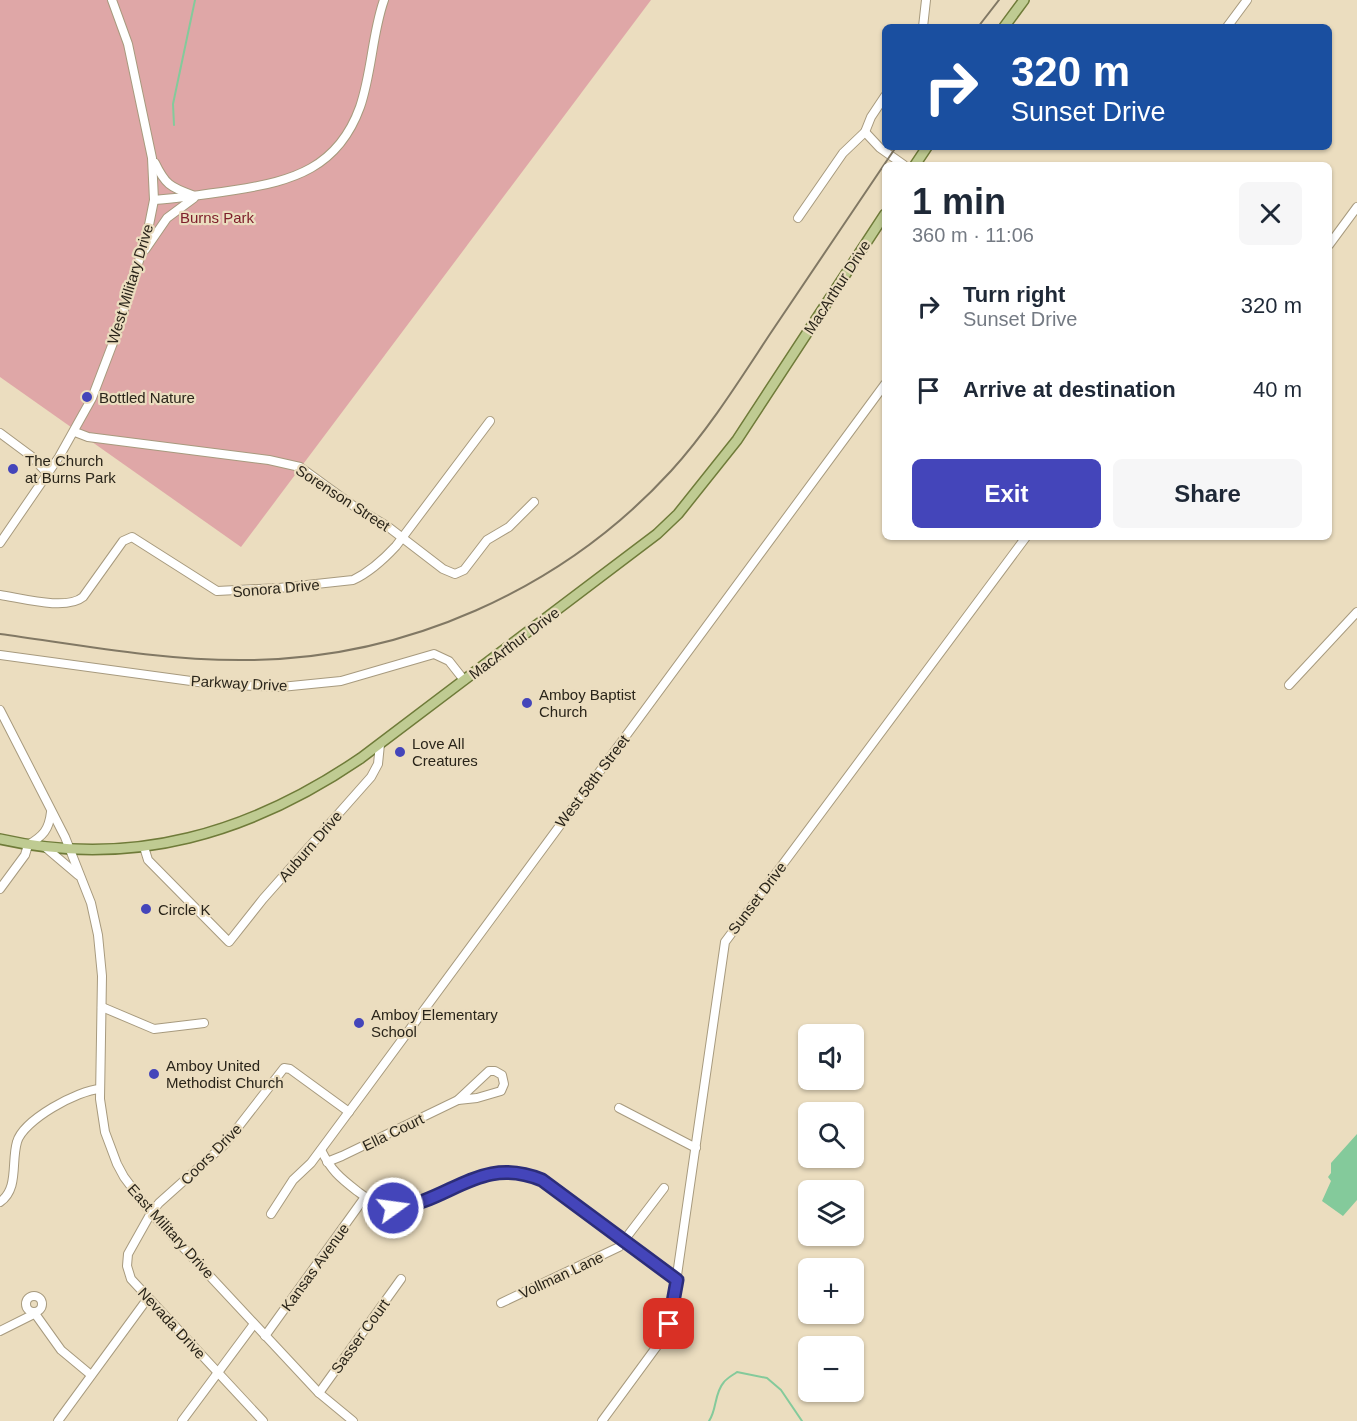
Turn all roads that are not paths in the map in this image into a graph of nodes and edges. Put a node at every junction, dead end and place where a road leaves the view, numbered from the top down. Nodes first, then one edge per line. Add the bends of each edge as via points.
1 (112, 0) edge
2 (384, 0) edge
3 (926, 0) edge
4 (1024, 0) edge
5 (1247, 0) edge
6 (923, 24) edge
7 (1006, 24) edge
8 (1229, 24) edge
9 (882, 100) edge
10 (865, 132) junction
11 (882, 149) edge
12 (883, 150) edge
13 (152, 158) junction
14 (900, 162) edge
15 (196, 196) junction
16 (154, 200) junction
17 (1357, 207) edge
18 (798, 218) dead end
19 (882, 219) edge
20 (1332, 241) edge
21 (141, 256) junction
22 (882, 388) edge
23 (490, 421) dead end
24 (75, 432) junction
25 (0, 433) edge
26 (48, 474) junction
27 (534, 502) dead end
28 (402, 538) junction
29 (1024, 540) edge
30 (0, 543) edge
31 (0, 595) edge
32 (1357, 612) edge
33 (0, 655) edge
34 (464, 680) junction
35 (1289, 685) dead end
36 (0, 710) edge
37 (380, 744) junction
38 (51, 810) junction
39 (0, 839) edge
40 (28, 845) junction
41 (45, 847) junction
42 (144, 847) junction
43 (70, 850) junction
44 (81, 878) junction
45 (0, 889) edge
46 (102, 1007) junction
47 (204, 1023) dead end
48 (100, 1089) junction
49 (458, 1100) junction
50 (619, 1108) dead end
51 (349, 1112) junction
52 (696, 1148) junction
53 (321, 1150) junction
54 (327, 1162) junction
55 (664, 1188) dead end
56 (365, 1197) junction
57 (0, 1202) edge
58 (151, 1213) junction
59 (271, 1214) dead end
60 (624, 1241) junction
61 (401, 1279) dead end
62 (677, 1280) junction
63 (148, 1298) junction
64 (501, 1303) dead end
65 (254, 1324) junction
66 (0, 1331) edge
67 (266, 1336) junction
68 (218, 1372) junction
69 (91, 1375) junction
70 (319, 1393) junction
71 (58, 1421) edge
72 (182, 1421) edge
73 (263, 1421) edge
74 (353, 1421) edge
75 (602, 1421) edge

1 - 13 street, West Military Drive via 128,44
2 - 15 street via 360,107 332,152 287,180
3 - 6 street
4 - 7 main road
5 - 8 street
9 - 10 street
10 - 11 street
10 - 18 street via 843,153
12 - 14 street
13 - 15 street via 170,186
13 - 16 street, West Military Drive
15 - 16 street
15 - 21 street via 167,218
16 - 21 street, West Military Drive
17 - 20 street
19 - 34 main road, MacArthur Drive via 743,432 678,514
21 - 24 street, West Military Drive via 101,378
22 - 51 street, West 58th Street
23 - 28 street, Sonora Drive
24 - 26 street, West Military Drive
24 - 28 street, Sorenson Street via 300,467
25 - 26 street
26 - 30 street, West Military Drive
27 - 28 street, Sorenson Street via 509,527 487,540 464,570 455,574
28 - 31 street, Sonora Drive via 384,559 353,580 228,592 212,590 136,539 128,538 77,602 64,604
29 - 52 street, Sunset Drive via 725,942
32 - 35 street
33 - 34 street, Parkway Drive via 213,684 281,687 340,681 434,654 449,661
34 - 37 main road, MacArthur Drive
36 - 38 street
37 - 42 main road, MacArthur Drive via 318,786 273,810 204,835
37 - 42 street, Auburn Drive via 378,764 371,777 229,942 148,860
38 - 40 street via 47,830
38 - 43 street
39 - 40 main road, MacArthur Drive
40 - 41 main road, MacArthur Drive
40 - 45 street
41 - 43 main road, MacArthur Drive
41 - 44 street
42 - 43 main road, MacArthur Drive
43 - 44 street, East Military Drive
44 - 46 street, East Military Drive via 98,935
46 - 47 street via 154,1029
46 - 48 street, East Military Drive
48 - 57 street via 84,1091 23,1130 17,1140 11,1191
48 - 58 street, East Military Drive via 105,1132 117,1164
49 - 49 street, Ella Court via 489,1071 502,1076 504,1087 499,1092
49 - 54 street, Ella Court
50 - 52 street
51 - 53 street, West 58th Street
51 - 58 street, Coors Drive via 284,1068 225,1144
52 - 62 street, Sunset Drive
53 - 54 street
53 - 59 street, West 58th Street via 293,1180
54 - 56 street via 337,1176
55 - 60 street, Vollman Lane
56 - 60 street via 383,1206 404,1207 489,1174 519,1173 548,1184
56 - 67 street, Kansas Avenue
58 - 63 street, Nevada Drive via 130,1250 127,1266 131,1279
58 - 65 street, East Military Drive
60 - 62 street
60 - 64 street, Vollman Lane via 619,1247
61 - 70 street, Sasser Court
62 - 75 street, Sunset Drive via 663,1337
63 - 68 street, Nevada Drive
63 - 69 street
65 - 67 street, East Military Drive
65 - 68 street
66 - 69 street via 34,1314 61,1350
67 - 70 street, East Military Drive
68 - 72 street
68 - 73 street, Nevada Drive
69 - 71 street
70 - 74 street, East Military Drive

